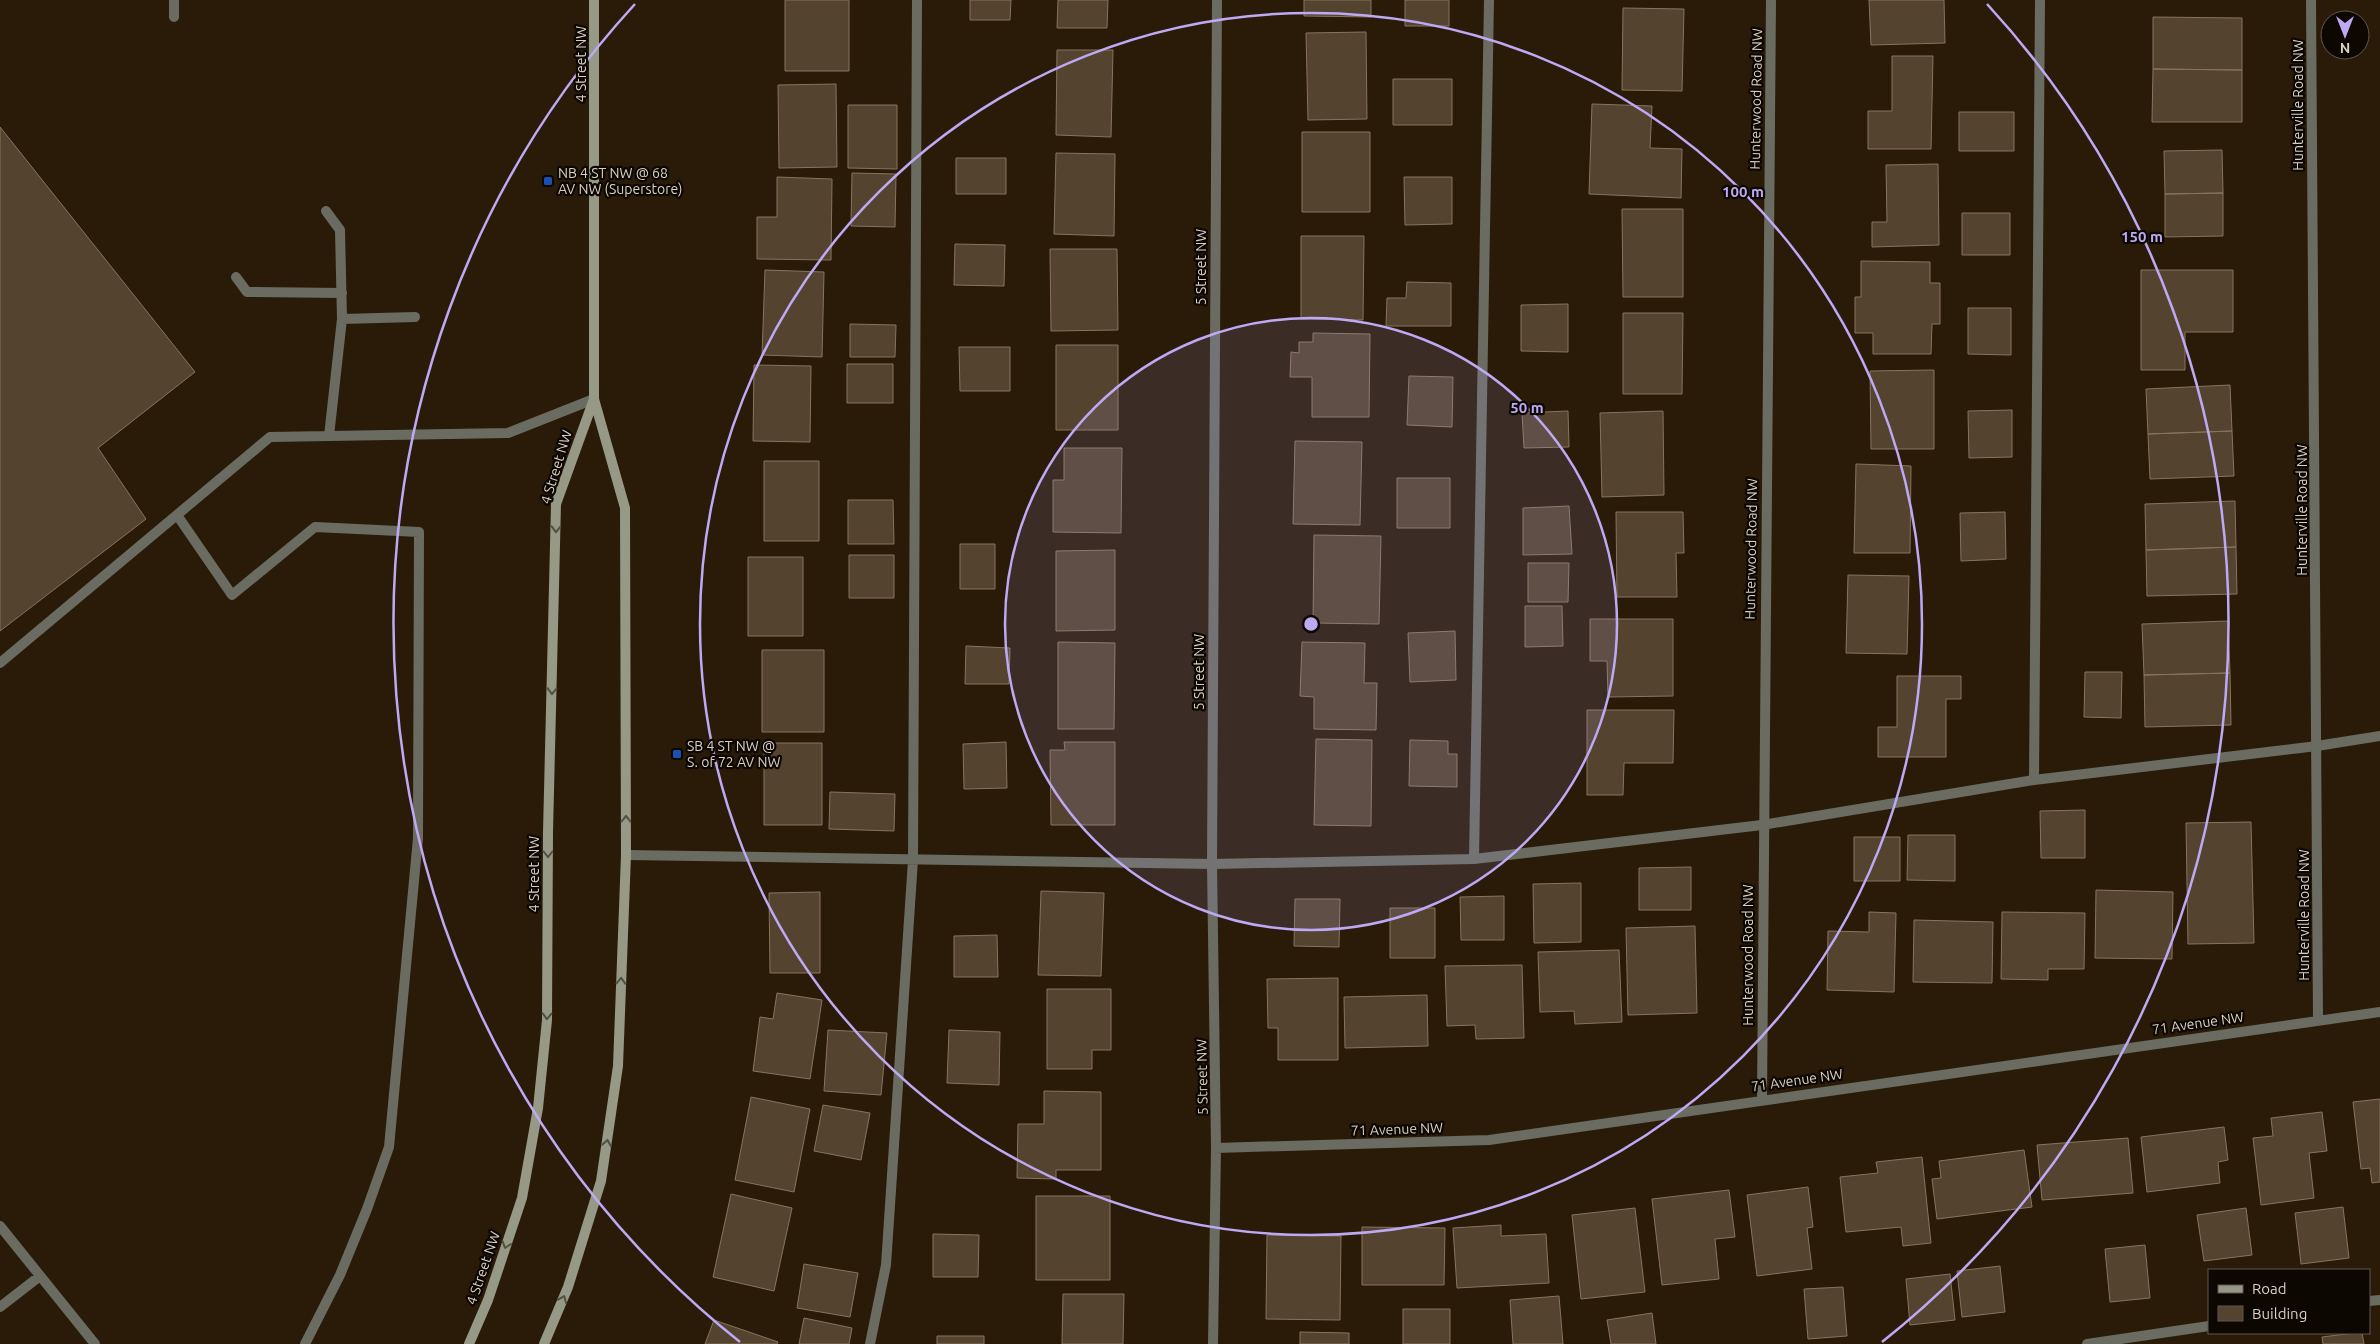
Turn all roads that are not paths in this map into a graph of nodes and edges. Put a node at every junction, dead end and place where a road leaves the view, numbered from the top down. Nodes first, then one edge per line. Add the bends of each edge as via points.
1 (174, 0) edge
2 (594, 0) edge
3 (917, 0) edge
4 (1217, 0) edge
5 (1489, 0) edge
6 (1771, 0) edge
7 (2040, 0) edge
8 (2311, 0) edge
9 (174, 17) dead end
10 (326, 211) dead end
11 (236, 277) dead end
12 (342, 293) junction
13 (415, 317) dead end
14 (342, 319) junction
15 (594, 399) junction
16 (329, 436) junction
17 (177, 515) junction
18 (0, 663) edge
19 (2380, 736) edge
20 (2317, 746) junction
21 (2034, 780) junction
22 (1762, 824) junction
23 (626, 855) junction
24 (1474, 859) junction
25 (913, 860) junction
26 (1212, 864) junction
27 (2380, 1012) edge
28 (2318, 1020) junction
29 (1762, 1099) junction
30 (1216, 1148) junction
31 (0, 1226) edge
32 (40, 1276) junction
33 (0, 1307) edge
34 (2208, 1326) edge
35 (95, 1344) edge
36 (305, 1344) edge
37 (469, 1344) edge
38 (544, 1344) edge
39 (870, 1344) edge
40 (1213, 1344) edge
41 (2087, 1344) edge

1 - 9 street
2 - 15 main road, 4 Street NW
3 - 25 street
4 - 26 street, 5 Street NW
5 - 24 street
6 - 22 street, Hunterwood Road NW
7 - 21 street
8 - 20 street, Hunterville Road NW
10 - 12 street via 340,230
11 - 12 street via 247,292
12 - 14 street
13 - 14 street
14 - 16 street
15 - 16 street via 508,433
23 -> 15 main road, 4 Street NW via 625,508
15 -> 37 main road, 4 Street NW via 556,504 547,1020 538,1108 522,1198 488,1300
16 - 17 street via 270,437
17 - 18 street
17 - 36 street via 232,595 315,527 418,532 418,838 388,1147 340,1275
19 - 20 street
20 - 21 street
20 - 28 street, Hunterville Road NW
21 - 22 street
22 - 24 street
22 - 29 street, Hunterwood Road NW
23 - 25 street
38 -> 23 main road, 4 Street NW via 568,1287 601,1181 618,1066
24 - 26 street
25 - 26 street
25 - 39 street via 886,1265
26 - 30 street, 5 Street NW
27 - 28 street, 71 Avenue NW
28 - 29 street, 71 Avenue NW
29 - 30 street, 71 Avenue NW via 1489,1140
30 - 40 street, 5 Street NW
31 - 32 street
32 - 33 street
32 - 35 street
34 - 41 street

